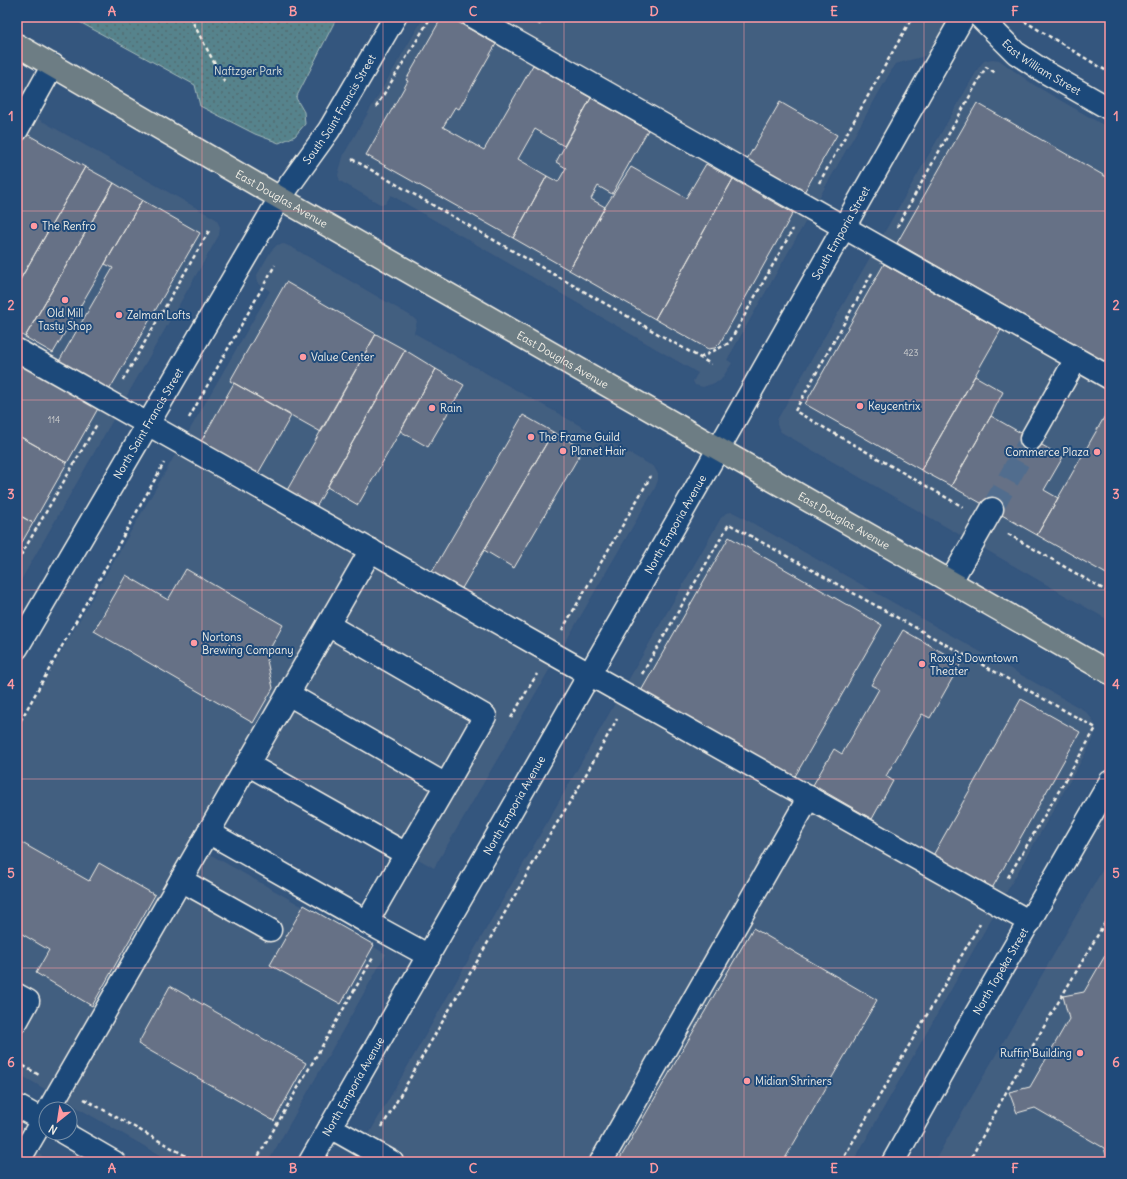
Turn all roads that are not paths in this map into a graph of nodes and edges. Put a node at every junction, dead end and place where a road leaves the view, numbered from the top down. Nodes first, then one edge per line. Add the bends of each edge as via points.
1 (395, 17) edge
2 (473, 17) edge
3 (963, 17) edge
4 (980, 17) edge
5 (17, 45) edge
6 (53, 65) junction
7 (1110, 109) edge
8 (17, 130) edge
9 (280, 198) junction
10 (844, 228) junction
11 (17, 350) edge
12 (1076, 359) junction
13 (1110, 378) edge
14 (148, 423) junction
15 (1031, 439) tunnel mouth
16 (719, 448) junction
17 (988, 515) tunnel mouth
18 (371, 550) junction
19 (951, 581) junction
20 (328, 625) junction
21 (17, 648) edge
22 (1110, 672) edge
23 (590, 674) junction
24 (288, 694) junction
25 (247, 764) junction
26 (1110, 782) edge
27 (446, 785) junction
28 (809, 797) junction
29 (208, 832) junction
30 (406, 854) junction
31 (181, 880) junction
32 (367, 922) junction
33 (1030, 922) junction
34 (270, 930) dead end
35 (429, 956) junction
36 (17, 995) edge
37 (17, 1021) edge
38 (54, 1101) edge
39 (17, 1106) edge
40 (38, 1113) edge
41 (330, 1127) junction
42 (38, 1129) edge
43 (78, 1141) edge
44 (18, 1162) edge
45 (114, 1162) edge
46 (310, 1162) edge
47 (392, 1162) edge
48 (601, 1162) edge
49 (893, 1162) edge

1 - 9 street, South Saint Francis Street via 329,130
2 - 10 street
3 - 10 street, South Emporia Street
4 - 7 street, East William Street via 1016,53
5 - 6 main road, East Douglas Avenue
6 - 8 street
6 - 9 main road, East Douglas Avenue
9 - 14 street, North Saint Francis Street
9 - 16 main road, East Douglas Avenue
10 - 12 street
10 - 16 street, South Emporia Street
11 - 14 street
12 - 13 street
12 - 15 street
14 - 18 street
14 - 21 street, North Saint Francis Street
16 - 19 main road, East Douglas Avenue
16 - 23 street, North Emporia Avenue
17 - 19 street
18 - 20 street
18 - 23 street
19 - 22 main road, East Douglas Avenue
20 - 24 street
20 - 27 street via 485,716
23 - 28 street
23 - 35 street, North Emporia Avenue
24 - 25 street
24 - 27 street
25 - 29 street
25 - 30 street
26 - 33 street, North Topeka Street
27 - 30 street
28 - 33 street
28 - 48 street
29 - 31 street
29 - 32 street
30 - 32 street
31 - 34 street
31 - 38 street
32 - 35 street
33 - 49 street, North Topeka Street
35 - 41 street, North Emporia Avenue
36 - 37 street via 28,1002
39 - 40 street
41 - 46 street, North Emporia Avenue
41 - 47 street
42 - 44 street
43 - 45 street

